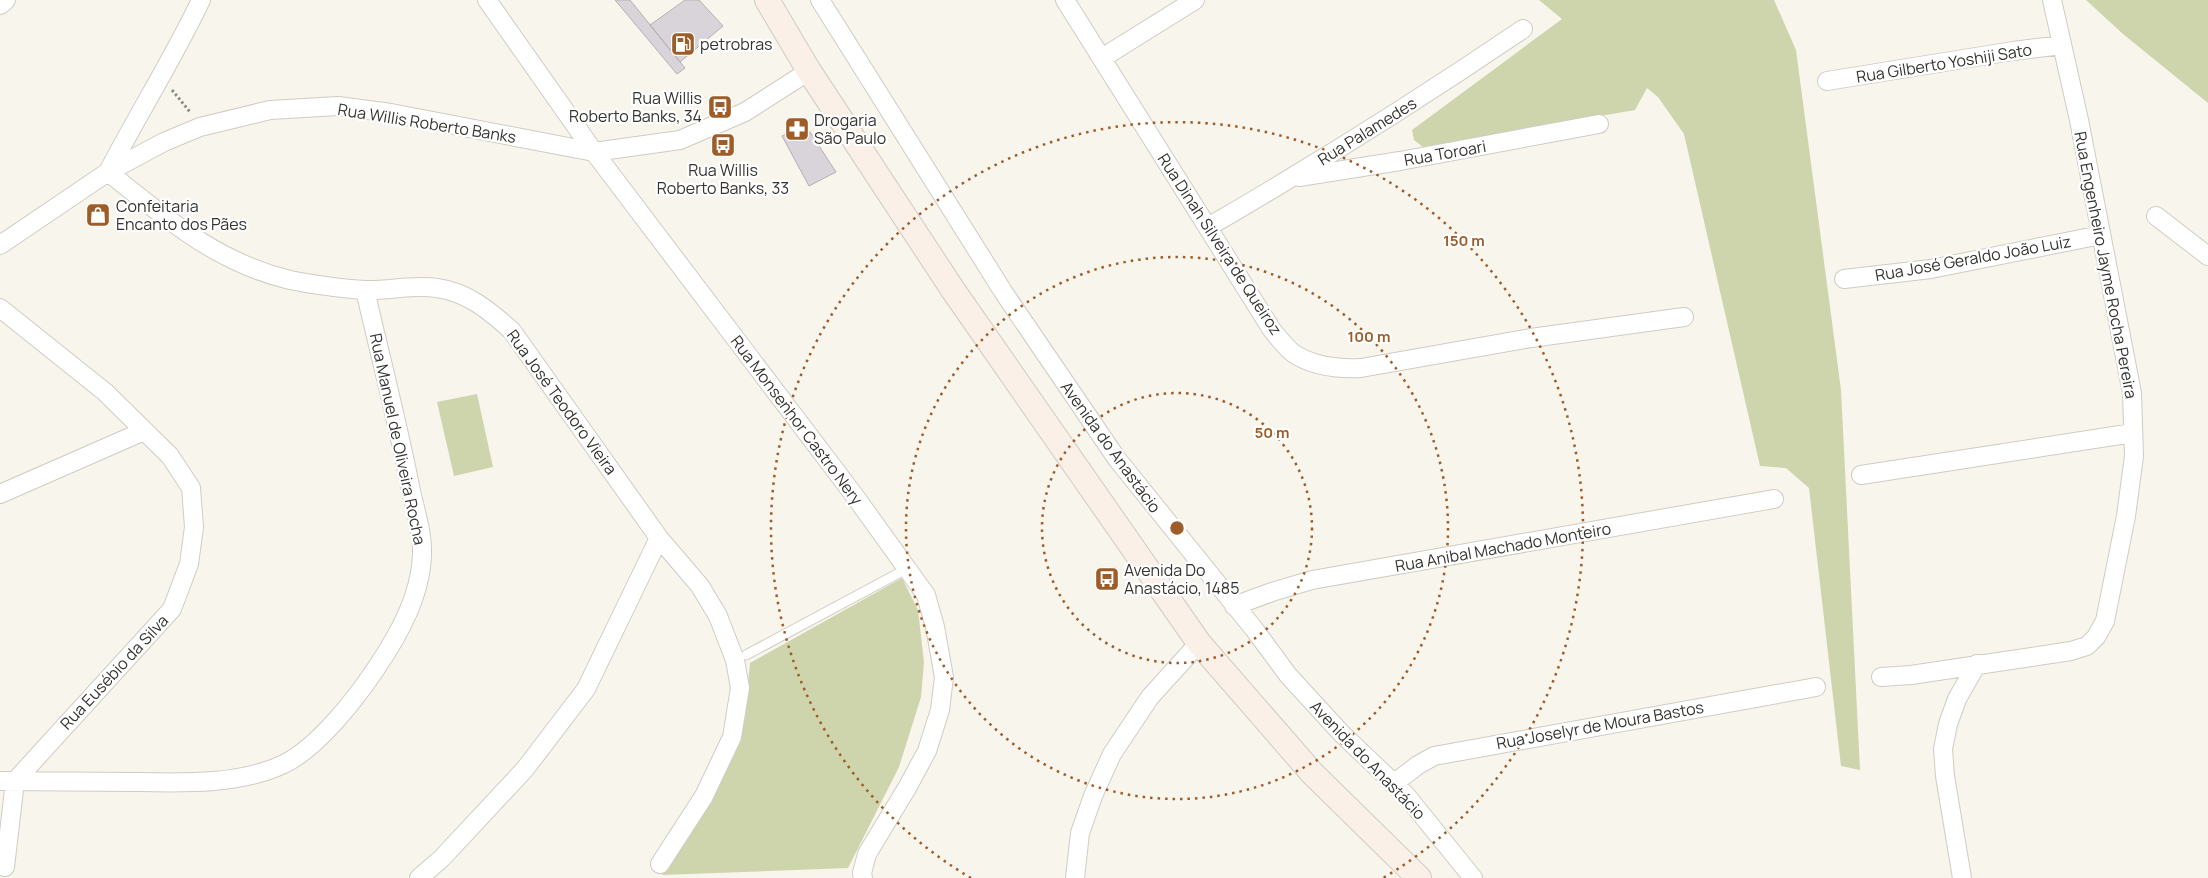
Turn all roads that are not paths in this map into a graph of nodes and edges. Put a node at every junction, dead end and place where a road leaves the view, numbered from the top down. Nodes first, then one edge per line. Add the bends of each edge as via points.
1 (6, 0) edge
2 (201, 0) edge
3 (487, 0) edge
4 (767, 0) edge
5 (820, 0) edge
6 (1065, 0) edge
7 (1196, 0) edge
8 (2052, 0) edge
9 (0, 5) edge
10 (1522, 29) dead end
11 (2062, 45) junction
12 (1102, 58) junction
13 (809, 71) junction
14 (1827, 81) dead end
15 (1599, 124) dead end
16 (594, 152) junction
17 (108, 172) junction
18 (1291, 178) junction
19 (2156, 216) dead end
20 (1208, 227) junction
21 (2101, 235) junction
22 (0, 245) edge
23 (2208, 256) edge
24 (1844, 279) dead end
25 (366, 290) junction
26 (0, 308) edge
27 (1684, 317) dead end
28 (144, 430) junction
29 (2133, 433) junction
30 (1861, 475) dead end
31 (0, 494) edge
32 (1774, 500) dead end
33 (659, 538) junction
34 (899, 573) dead end
35 (1234, 606) junction
36 (1199, 642) junction
37 (746, 655) dead end
38 (1977, 664) junction
39 (1881, 677) dead end
40 (1816, 687) dead end
41 (8, 781) edge
42 (1394, 784) junction
43 (660, 864) dead end
44 (4, 867) dead end
45 (419, 878) edge
46 (863, 878) edge
47 (1075, 878) edge
48 (1419, 878) edge
49 (1473, 878) edge
50 (1962, 878) edge

1 - 9 street
2 - 17 street via 182,41
3 - 16 street, Rua Monsenhor Castro Nery
4 - 13 main road
5 - 35 street, Avenida do Anastácio via 1004,294 1091,423
6 - 12 street, Rua Dinah Silveira de Queiroz
7 - 12 street
8 - 11 street, Rua Engenheiro Jayme Rocha Pereira
10 - 18 street, Rua Palamedes via 1426,96
11 - 14 street, Rua Gilberto Yoshiji Sato
11 - 21 street, Rua Engenheiro Jayme Rocha Pereira
12 - 20 street, Rua Dinah Silveira de Queiroz
13 - 16 street, Rua Willis Roberto Banks via 745,112 680,140
13 - 36 main road via 953,290
15 - 18 street, Rua Toroari
16 - 17 street, Rua Willis Roberto Banks via 338,106 270,110 200,127
16 - 46 street, Rua Monsenhor Castro Nery via 926,594 944,678 940,710 927,751 867,854
17 - 22 street, Rua Willis Roberto Banks
17 - 25 street, Rua José Teodoro Vieira via 167,220 233,260 291,280
18 - 20 street, Rua Palamedes
19 - 23 street
20 - 27 street, Rua Dinah Silveira de Queiroz via 1272,330 1292,352 1342,369
21 - 24 street, Rua José Geraldo João Luiz via 1931,268
21 - 29 street, Rua Engenheiro Jayme Rocha Pereira via 2132,393
25 - 33 street, Rua José Teodoro Vieira via 438,288 469,298 491,312 512,331 530,355
25 - 41 street, Rua Manuel de Oliveira Rocha via 406,465 422,553 418,586 408,611 392,646 372,674 346,707 300,754 266,772 171,783
26 - 28 street, Rua Eusébio da Silva via 105,392
28 - 31 street
28 - 41 street, Rua Eusébio da Silva via 170,456 191,488 194,528 189,564 172,609
29 - 30 street
29 - 38 street, Rua Engenheiro Jayme Rocha Pereira via 2134,456 2126,516 2105,621 2096,637 2087,646 2071,651
32 - 35 street, Rua Anibal Machado Monteiro via 1312,580
33 - 43 street, Rua José Teodoro Vieira via 700,586 718,616 731,647 740,688 732,737 704,796
33 - 45 street via 586,688 525,768 442,858
34 - 37 lane
35 - 42 street, Avenida do Anastácio via 1288,675
36 - 47 street via 1150,696 1112,754 1080,833
36 - 48 main road via 1312,773
38 - 39 street, Rua Engenheiro Jayme Rocha Pereira
38 - 50 street via 1957,698 1943,749
40 - 42 street, Rua Joselyr de Moura Bastos via 1434,756
41 - 44 street
42 - 49 street, Avenida do Anastácio

